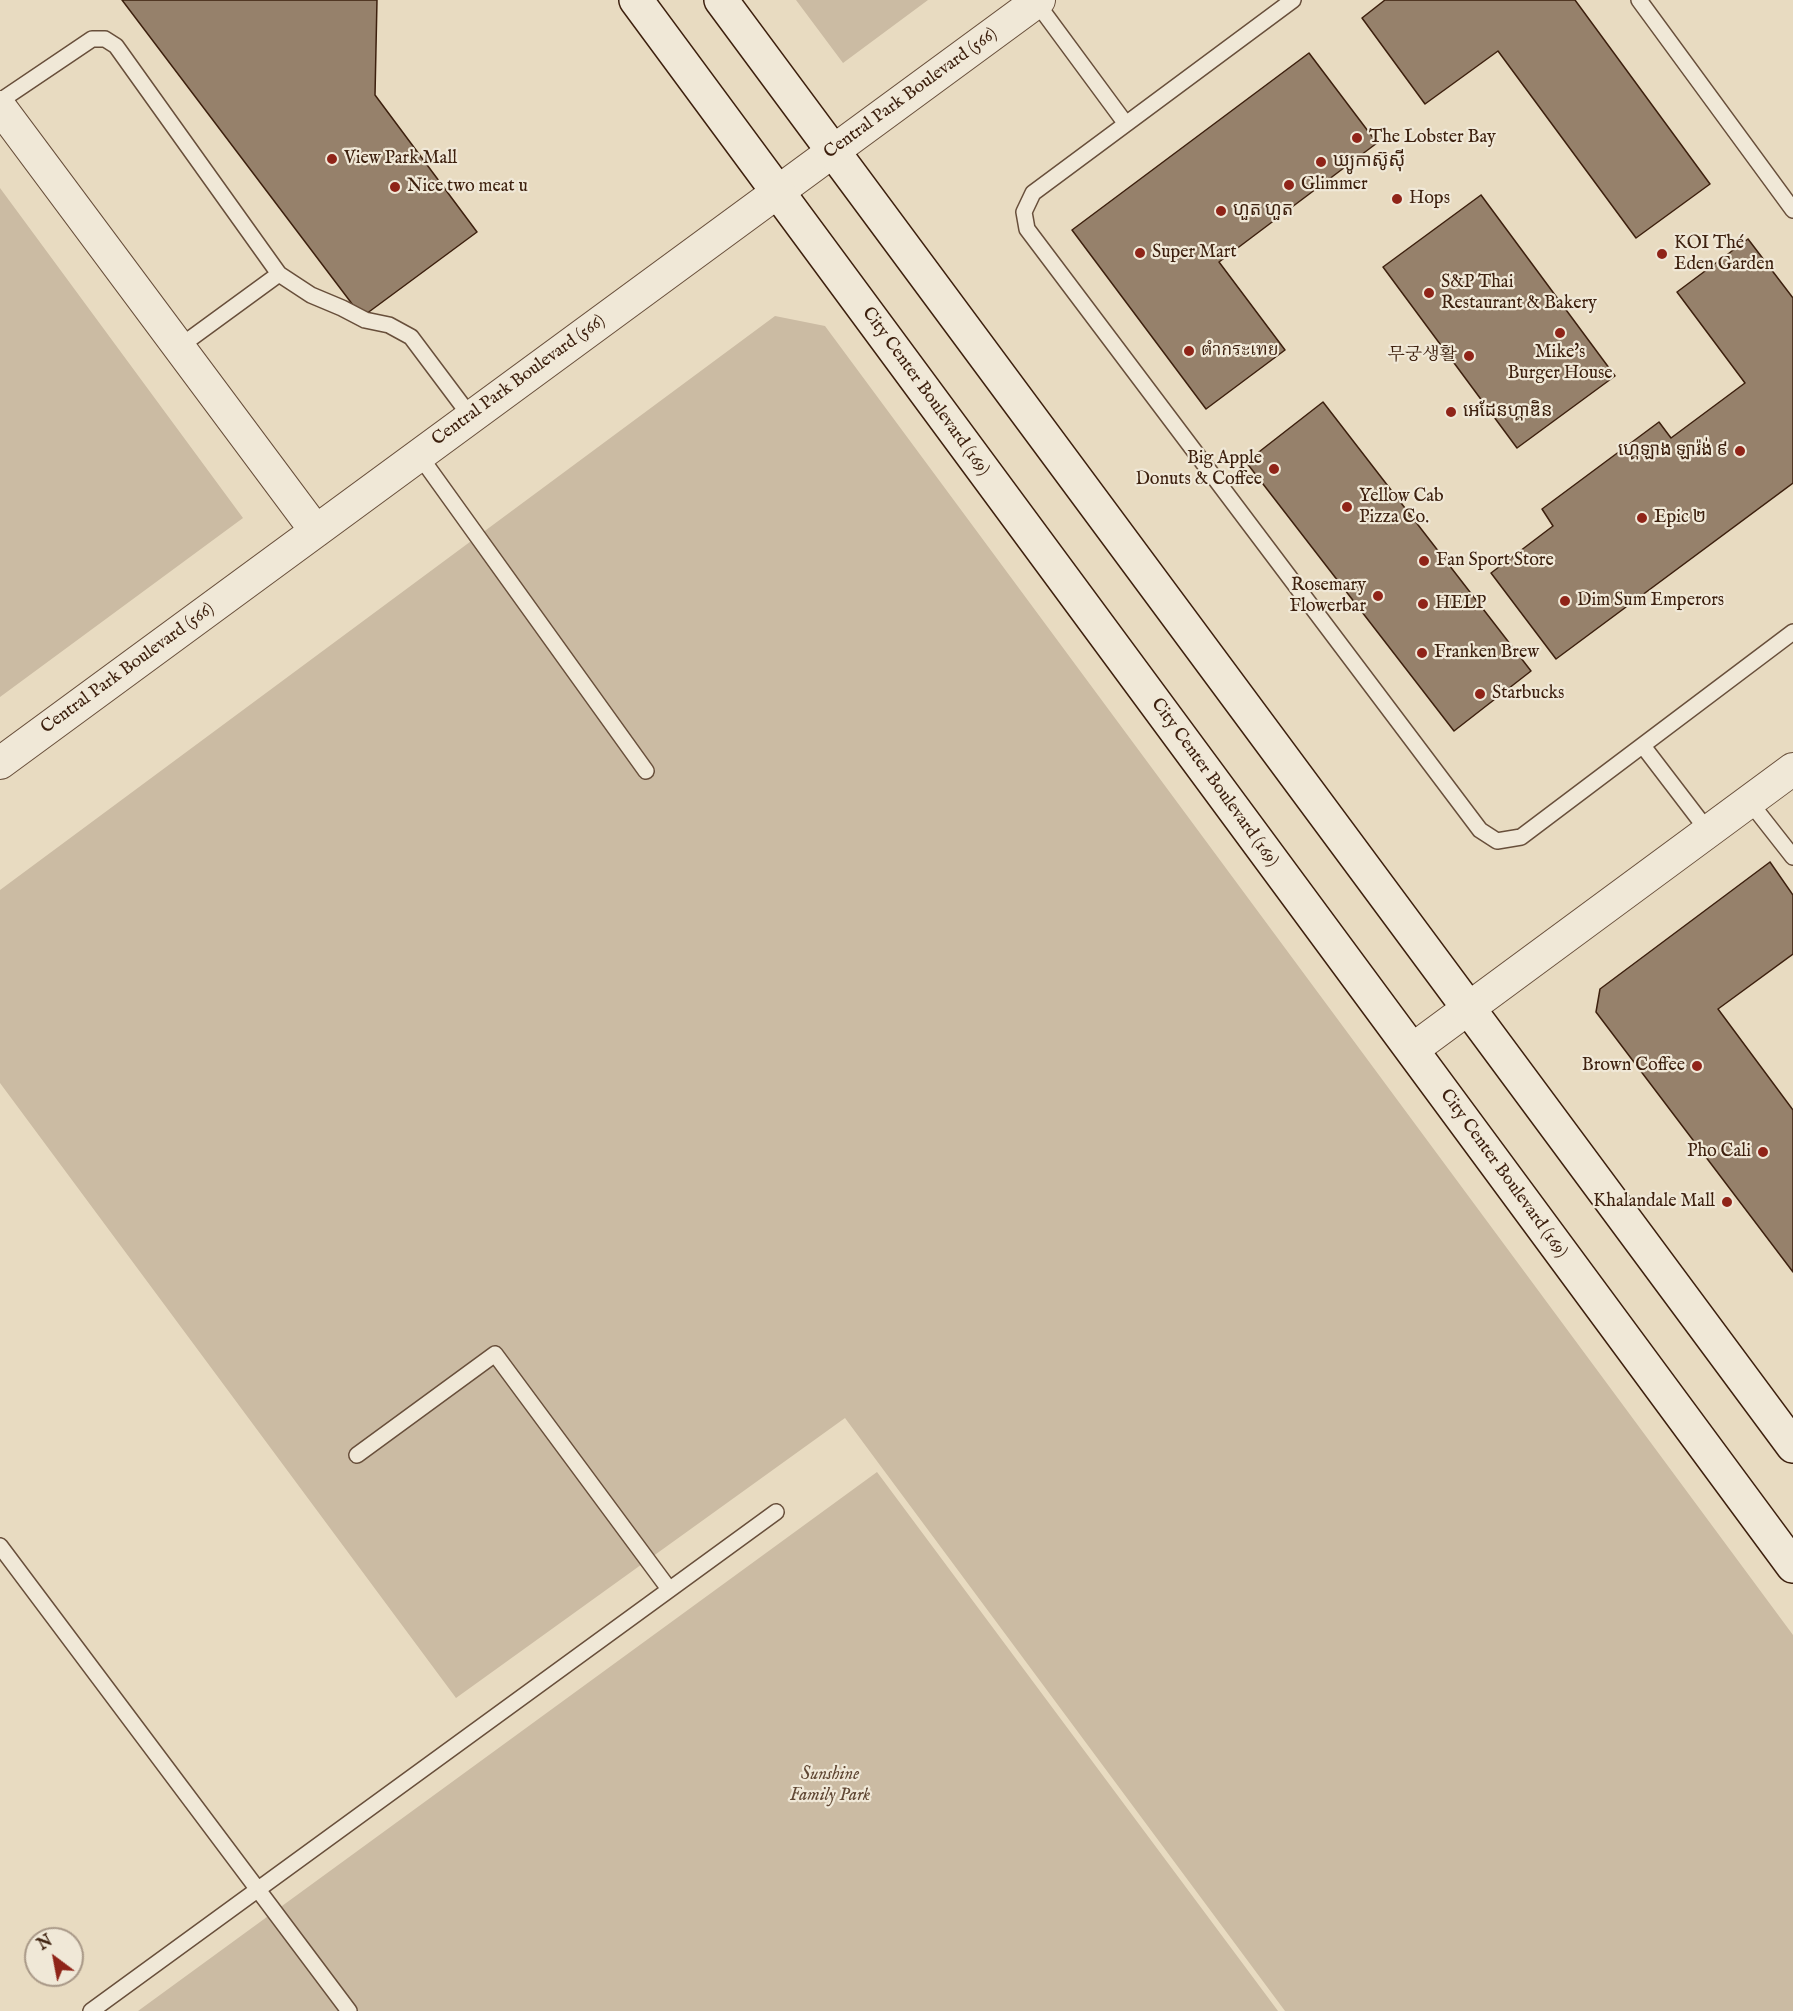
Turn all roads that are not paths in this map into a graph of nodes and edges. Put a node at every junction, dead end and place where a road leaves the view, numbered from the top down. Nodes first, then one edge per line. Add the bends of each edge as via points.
1 (636, 0) edge
2 (721, 0) edge
3 (1293, 0) edge
4 (1639, 0) edge
5 (1038, 1) edge
6 (0, 101) edge
7 (0, 107) edge
8 (1126, 123) junction
9 (833, 151) junction
10 (777, 192) junction
11 (1793, 210) edge
12 (279, 274) junction
13 (179, 347) junction
14 (471, 417) junction
15 (419, 455) junction
16 (316, 531) junction
17 (1793, 632) edge
18 (1643, 746) junction
19 (0, 763) edge
20 (1793, 769) edge
21 (646, 771) dead end
22 (1749, 801) junction
23 (1708, 831) junction
24 (1793, 857) edge
25 (1468, 1009) junction
26 (1412, 1050) junction
27 (1793, 1446) edge
28 (357, 1455) dead end
29 (776, 1512) dead end
30 (0, 1546) edge
31 (1793, 1566) edge
32 (669, 1589) junction
33 (258, 1889) junction
34 (92, 2011) edge
35 (349, 2011) edge

1 - 10 main road, City Center Boulevard (169)
2 - 9 main road
3 - 8 lane
4 - 11 lane
5 - 8 lane
5 - 9 street, Central Park Boulevard (566)
6 - 12 lane via 92,39 105,39 116,46
7 - 13 street
8 - 18 lane via 1033,193 1023,212 1027,229 1480,830 1497,841 1521,837
9 - 10 street, Central Park Boulevard (566)
9 - 25 main road
10 - 14 street, Central Park Boulevard (566)
10 - 26 main road, City Center Boulevard (169)
12 - 13 lane
12 - 14 lane via 311,295 411,337
13 - 16 street
14 - 15 street, Central Park Boulevard (566)
15 - 16 street, Central Park Boulevard (566)
15 - 21 lane
16 - 19 street, Central Park Boulevard (566)
17 - 18 lane
18 - 23 lane
20 - 22 street
22 - 23 street
22 - 24 lane
23 - 25 street
25 - 26 street
25 - 27 main road
26 - 31 main road, City Center Boulevard (169)
28 - 32 lane via 495,1354
29 - 32 lane
30 - 33 lane
32 - 33 lane
33 - 34 lane
33 - 35 lane

